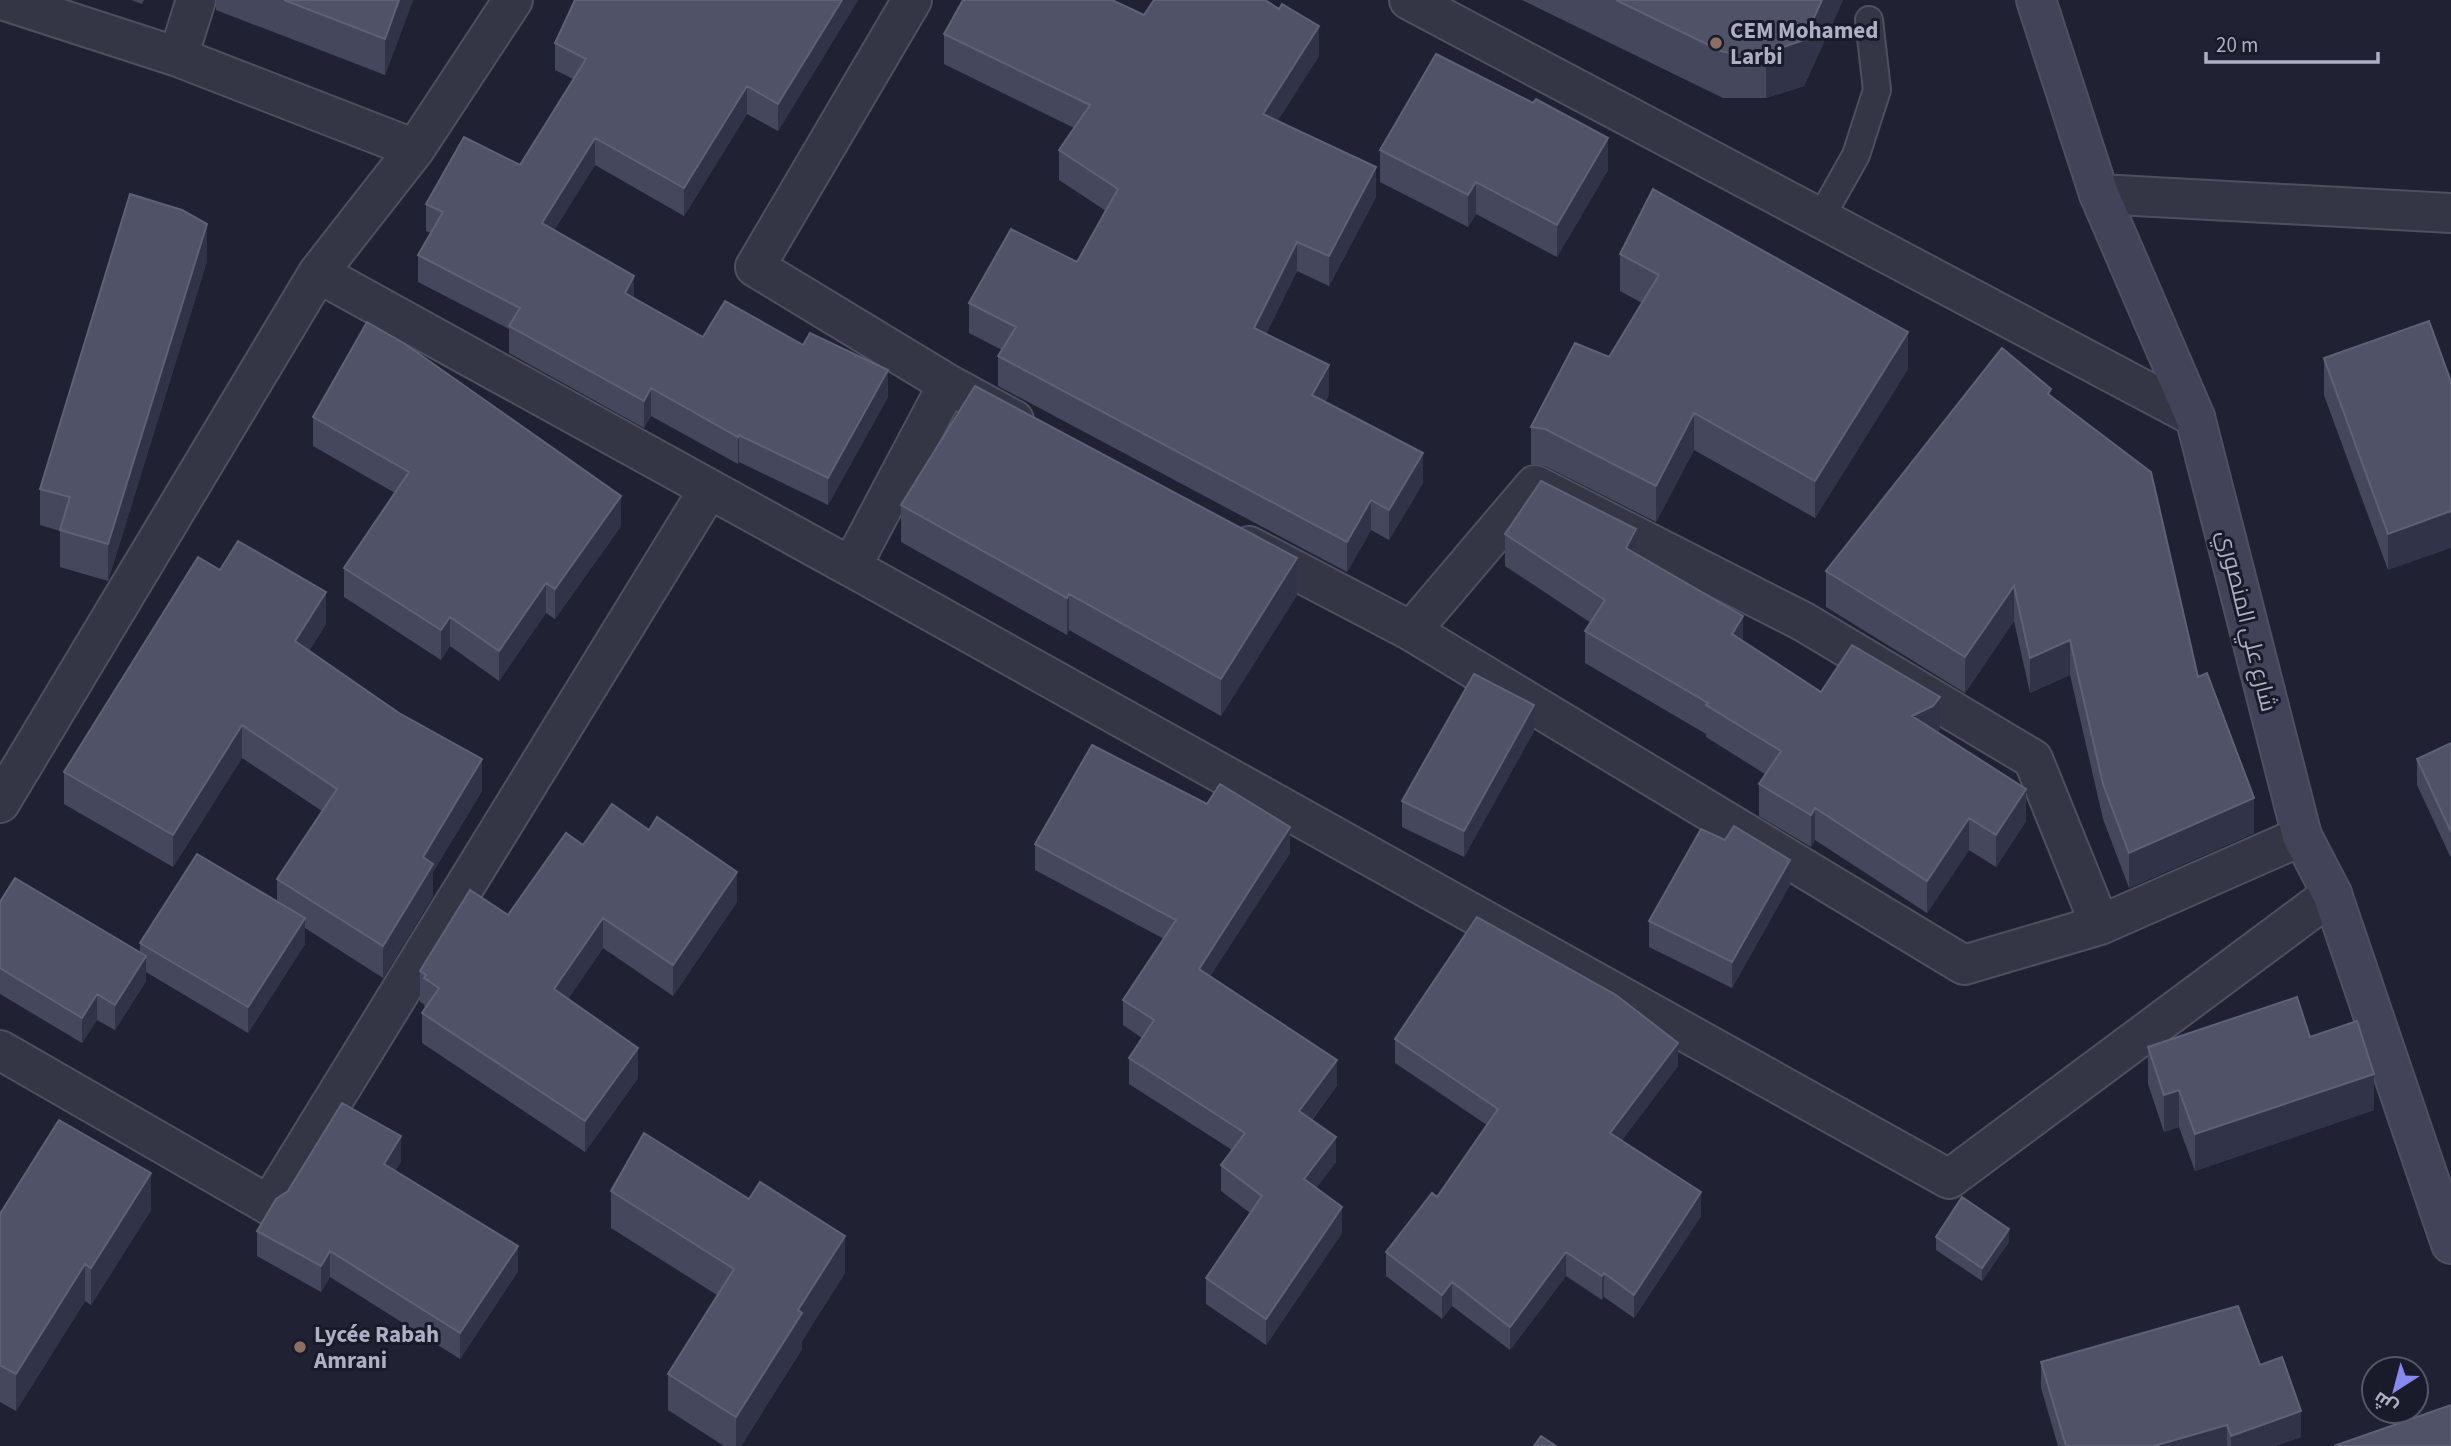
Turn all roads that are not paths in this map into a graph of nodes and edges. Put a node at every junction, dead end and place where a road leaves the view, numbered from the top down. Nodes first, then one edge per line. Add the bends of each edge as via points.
1 (2, 0) edge
2 (197, 0) edge
3 (513, 0) edge
4 (912, 0) edge
5 (1409, 0) edge
6 (2036, 0) edge
7 (1869, 20) dead end
8 (178, 57) junction
9 (415, 149) junction
10 (2099, 194) junction
11 (2451, 213) edge
12 (1820, 219) junction
13 (318, 273) junction
14 (948, 384) junction
15 (2195, 417) junction
16 (1044, 436) edge
17 (709, 489) junction
18 (1213, 527) edge
19 (851, 567) junction
20 (1411, 631) junction
21 (0, 803) edge
22 (2302, 836) junction
23 (2332, 894) junction
24 (2100, 925) junction
25 (0, 1050) edge
26 (2451, 1244) edge

1 - 8 street
2 - 8 street
3 - 9 street
4 - 14 street via 755,267
5 - 12 street
6 - 10 main road, شارع علي المنصوري
7 - 12 lane via 1877,90 1856,155
8 - 9 street
9 - 13 street
10 - 11 street
10 - 15 main road, شارع علي المنصوري
12 - 15 street
13 - 17 street
13 - 21 street
14 - 16 street
14 - 19 street
15 - 22 main road, شارع علي المنصوري
17 - 19 street
17 - 25 street via 269,1205
18 - 20 street
19 - 23 street via 1949,1180
20 - 24 street via 1965,965
20 - 24 street via 1535,485 1804,622 2033,759
22 - 23 main road, شارع علي المنصوري
22 - 24 street
23 - 26 main road, شارع علي المنصوري

